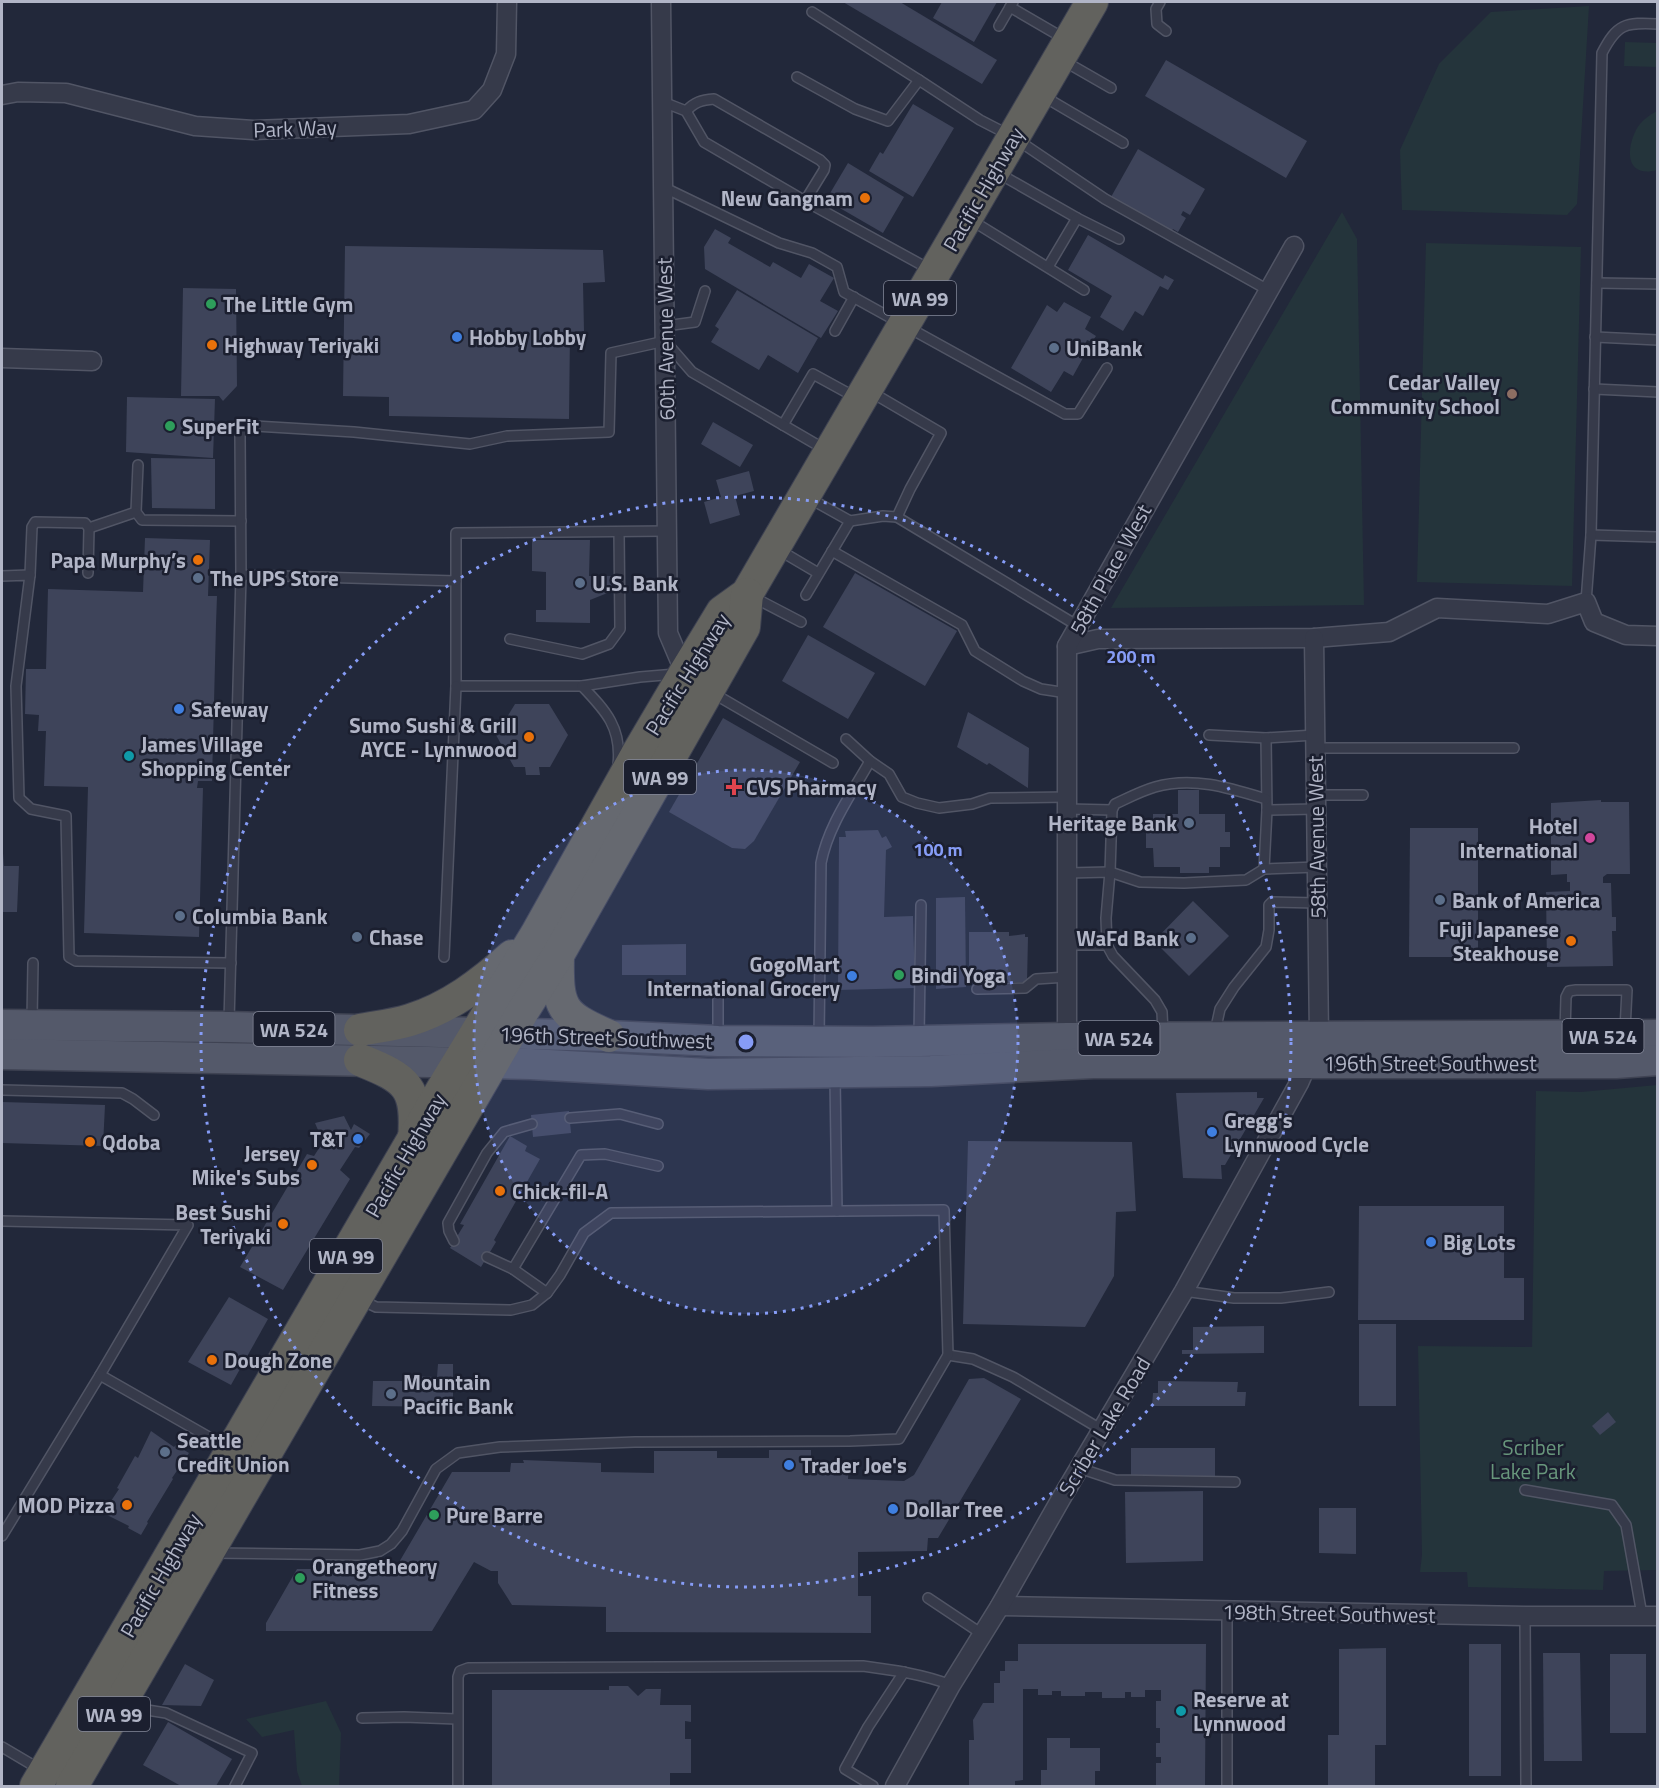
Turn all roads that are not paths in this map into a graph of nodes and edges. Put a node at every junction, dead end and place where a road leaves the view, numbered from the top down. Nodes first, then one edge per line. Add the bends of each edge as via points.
1 (507, 2) edge
2 (661, 2) edge
3 (1092, 2) edge
4 (1160, 2) edge
5 (1011, 4) edge
6 (812, 12) dead end
7 (1658, 24) edge
8 (999, 26) dead end
9 (1166, 31) dead end
10 (1064, 49) junction
11 (797, 77) dead end
12 (919, 80) junction
13 (1111, 87) dead end
14 (2, 94) edge
15 (1038, 94) junction
16 (663, 102) junction
17 (687, 111) junction
18 (1013, 137) junction
19 (1123, 143) dead end
20 (994, 170) junction
21 (663, 187) junction
22 (805, 201) junction
23 (966, 217) junction
24 (1077, 218) junction
25 (1119, 239) dead end
26 (1294, 246) dead end
27 (1048, 267) junction
28 (934, 273) junction
29 (1597, 283) junction
30 (1658, 284) edge
31 (1084, 290) dead end
32 (1268, 290) junction
33 (705, 291) dead end
34 (854, 297) junction
35 (904, 324) junction
36 (835, 331) dead end
37 (665, 334) junction
38 (1595, 337) junction
39 (1658, 339) edge
40 (2, 358) edge
41 (92, 361) dead end
42 (1107, 368) dead end
43 (1594, 389) junction
44 (1658, 392) edge
45 (863, 395) junction
46 (783, 425) junction
47 (830, 452) junction
48 (138, 465) dead end
49 (804, 496) junction
50 (136, 512) junction
51 (897, 517) junction
52 (240, 521) junction
53 (850, 521) junction
54 (89, 528) junction
55 (667, 531) junction
56 (619, 532) junction
57 (1591, 535) junction
58 (1658, 537) edge
59 (775, 547) junction
60 (832, 551) junction
61 (88, 573) dead end
62 (818, 573) junction
63 (30, 575) junction
64 (241, 575) junction
65 (2, 576) edge
66 (456, 581) junction
67 (747, 594) junction
68 (806, 595) dead end
69 (1586, 602) junction
70 (801, 622) dead end
71 (1078, 626) junction
72 (1658, 636) edge
73 (1314, 638) junction
74 (510, 639) dead end
75 (1067, 646) junction
76 (697, 682) junction
77 (456, 686) junction
78 (582, 686) junction
79 (1067, 693) junction
80 (1209, 735) dead end
81 (1266, 738) junction
82 (846, 739) dead end
83 (1315, 741) junction
84 (1514, 748) dead end
85 (870, 761) junction
86 (833, 763) dead end
87 (616, 795) junction
88 (1363, 795) dead end
89 (1266, 799) junction
90 (1316, 802) junction
91 (1067, 803) junction
92 (1112, 810) junction
93 (1267, 810) junction
94 (1317, 867) junction
95 (1264, 869) junction
96 (1110, 872) junction
97 (1067, 873) junction
98 (1317, 903) junction
99 (921, 905) dead end
100 (537, 933) junction
101 (1067, 945) junction
102 (1107, 945) junction
103 (558, 955) junction
104 (444, 957) dead end
105 (33, 963) dead end
106 (231, 963) junction
107 (1067, 977) junction
108 (977, 989) dead end
109 (718, 999) dead end
110 (2, 1025) edge
111 (32, 1026) junction
112 (229, 1027) junction
113 (477, 1033) junction
114 (511, 1034) junction
115 (1658, 1035) edge
116 (609, 1036) junction
117 (1565, 1036) junction
118 (1625, 1036) junction
119 (1067, 1038) junction
120 (1163, 1038) junction
121 (1214, 1038) junction
122 (718, 1041) junction
123 (819, 1041) junction
124 (919, 1041) junction
125 (873, 1042) junction
126 (360, 1045) junction
127 (1314, 1050) junction
128 (2, 1054) edge
129 (168, 1057) junction
130 (1658, 1060) edge
131 (459, 1062) junction
132 (493, 1063) junction
133 (1031, 1066) junction
134 (835, 1072) junction
135 (2, 1090) edge
136 (154, 1114) dead end
137 (570, 1119) dead end
138 (531, 1124) dead end
139 (658, 1124) dead end
140 (414, 1140) junction
141 (658, 1166) dead end
142 (837, 1210) junction
143 (2, 1221) edge
144 (454, 1241) dead end
145 (487, 1257) dead end
146 (513, 1269) junction
147 (1184, 1291) junction
148 (1329, 1292) dead end
149 (547, 1293) junction
150 (356, 1298) junction
151 (948, 1355) junction
152 (100, 1375) junction
153 (1102, 1430) junction
154 (232, 1450) junction
155 (1079, 1468) junction
156 (1235, 1482) dead end
157 (1525, 1490) dead end
158 (2, 1536) edge
159 (208, 1553) junction
160 (928, 1598) dead end
161 (1000, 1606) junction
162 (1227, 1611) junction
163 (1525, 1616) junction
164 (1650, 1616) edge
165 (982, 1634) junction
166 (904, 1672) junction
167 (951, 1685) junction
168 (123, 1699) junction
169 (362, 1718) dead end
170 (457, 1719) junction
171 (2, 1747) edge
172 (40, 1779) edge
173 (72, 1786) edge
174 (235, 1786) edge
175 (458, 1786) edge
176 (873, 1786) edge
177 (895, 1786) edge
178 (1227, 1786) edge
179 (1526, 1786) edge

1 - 14 street, Park Way via 506,54 492,90 474,110 409,124 253,130 195,126 66,93
2 - 16 street, 60th Avenue West
3 - 10 highway, Pacific Highway / WA 99
4 - 9 lane via 1156,9 1157,24
5 - 8 lane
5 - 10 lane
6 - 12 lane
7 - 29 lane via 1632,23 1612,34 1602,53
10 - 13 lane
10 - 15 highway, Pacific Highway / WA 99
11 - 12 lane via 855,109 888,121
12 - 18 lane
15 - 18 highway, Pacific Highway / WA 99
15 - 19 lane
16 - 17 lane
16 - 21 street, 60th Avenue West
17 - 22 lane via 704,142
17 - 22 lane via 693,104 714,99 820,160 824,170
18 - 20 highway, Pacific Highway / WA 99
18 - 32 lane via 1105,199
20 - 23 highway, Pacific Highway / WA 99
20 - 24 lane
21 - 34 lane via 779,243 812,252 837,267 844,292
21 - 37 street, 60th Avenue West
22 - 28 lane
23 - 27 lane
23 - 28 highway, Pacific Highway / WA 99
24 - 25 lane
24 - 27 lane
26 - 32 street, 58th Place West
27 - 31 lane
28 - 35 highway, Pacific Highway / WA 99
29 - 30 lane
29 - 38 lane
32 - 71 street, 58th Place West
33 - 37 lane via 695,322
34 - 35 lane
34 - 36 lane
35 - 42 lane via 1065,414 1078,414
35 - 45 highway, Pacific Highway / WA 99
37 - 46 lane via 692,372
37 - 52 lane via 611,353 609,432 507,436 470,444 350,431 244,427 240,435
37 - 55 street, 60th Avenue West
38 - 39 lane
38 - 43 lane
40 - 41 street
43 - 44 lane
43 - 57 lane
45 - 46 lane via 813,374
45 - 47 highway, Pacific Highway / WA 99
45 - 51 lane via 941,433
46 - 47 lane
47 - 49 highway, Pacific Highway / WA 99
48 - 50 lane
49 - 53 lane
49 - 59 highway, Pacific Highway / WA 99
50 - 52 lane via 142,520
50 - 54 lane
51 - 53 lane
51 - 71 lane
52 - 64 lane
53 - 60 lane
54 - 61 lane
54 - 63 lane via 85,523 35,522
55 - 56 lane
55 - 76 street, 60th Avenue West via 668,633
56 - 66 lane via 456,533
56 - 74 lane via 620,630 609,644 582,654
57 - 58 lane
57 - 69 lane
59 - 62 lane
59 - 67 highway, Pacific Highway / WA 99
60 - 62 lane
60 - 79 lane via 962,625 975,651 1023,681
62 - 68 lane
63 - 65 lane
63 - 106 lane via 16,686 19,798 31,809 66,816 69,957 76,961
64 - 66 lane
64 - 106 lane
66 - 77 lane
67 - 70 lane
67 - 76 highway, Pacific Highway / WA 99 via 722,612
69 - 72 street via 1594,622 1626,635
69 - 73 street via 1548,614 1437,608 1389,632
71 - 75 street, 58th Place West
73 - 75 street via 1098,639
73 - 83 street, 58th Avenue West
75 - 79 street, 58th Place West
76 - 78 lane via 640,677
76 - 86 lane
76 - 87 highway, Pacific Highway / WA 99 via 636,756
76 - 103 highway, Pacific Highway / WA 99
77 - 78 lane
77 - 104 lane
78 - 87 lane via 615,728 620,750
79 - 91 street, 58th Place West
80 - 81 lane
81 - 83 lane
81 - 89 lane
82 - 85 lane
83 - 84 lane
83 - 90 street, 58th Avenue West
85 - 91 lane via 889,774 902,797 939,808 990,798
85 - 123 lane via 830,831 821,863
87 - 100 highway, Pacific Highway / WA 99
88 - 90 lane
89 - 92 lane via 1203,783 1177,784 1155,787 1115,804
89 - 93 lane
90 - 93 lane
90 - 94 street, 58th Avenue West
91 - 92 lane
91 - 97 street, 58th Place West
92 - 96 lane
93 - 95 lane
94 - 95 lane
94 - 98 street, 58th Avenue West
95 - 96 lane via 1246,880 1184,883 1140,882
96 - 97 lane
96 - 102 lane
97 - 101 street, 58th Place West
98 - 121 lane via 1269,905 1266,947 1220,1009
98 - 127 street, 58th Avenue West
99 - 124 lane
100 - 113 highway, Pacific Highway / WA 99
100 - 126 highway via 458,998
101 - 102 lane
101 - 107 street, 58th Place West
102 - 120 lane via 1155,1000 1162,1012
103 - 114 highway, Pacific Highway / WA 99
103 - 116 highway via 563,1008 586,1026
105 - 111 lane
106 - 112 lane
107 - 108 lane via 1036,979 1025,988
107 - 119 street, 58th Place West
109 - 122 lane
110 - 111 main road, 196th Street Southwest / WA 524
111 - 112 main road, 196th Street Southwest / WA 524
112 - 126 main road, 196th Street Southwest / WA 524
112 - 129 main road via 224,1036 186,1041
113 - 114 main road, 196th Street Southwest / WA 524
113 - 126 main road, 196th Street Southwest / WA 524
113 - 131 highway, Pacific Highway / WA 99
114 - 116 main road, 196th Street Southwest / WA 524
114 - 132 highway, Pacific Highway / WA 99
115 - 118 main road, 196th Street Southwest / WA 524
116 - 122 main road, 196th Street Southwest / WA 524
117 - 118 main road, 196th Street Southwest / WA 524
117 - 118 lane via 1569,991 1627,990
117 - 127 main road, 196th Street Southwest / WA 524
119 - 120 main road, 196th Street Southwest / WA 524
119 - 124 main road, 196th Street Southwest / WA 524
119 - 133 main road via 1064,1047 1034,1058
120 - 121 main road, 196th Street Southwest / WA 524
121 - 127 main road, 196th Street Southwest / WA 524
122 - 123 main road, 196th Street Southwest / WA 524
123 - 125 main road, 196th Street Southwest / WA 524
124 - 125 main road, 196th Street Southwest / WA 524
125 - 134 main road via 842,1058
126 - 129 main road, 196th Street Southwest
126 - 131 main road, 196th Street Southwest
126 - 140 highway via 406,1086 414,1103
127 - 130 main road, 196th Street Southwest via 1616,1063
127 - 133 main road, 196th Street Southwest
127 - 147 street, Scriber Lake Road
128 - 129 main road, 196th Street Southwest
131 - 132 main road, 196th Street Southwest
131 - 140 highway, Pacific Highway / WA 99
132 - 134 main road, 196th Street Southwest via 708,1074
132 - 150 highway, Pacific Highway / WA 99
133 - 134 main road, 196th Street Southwest
134 - 142 lane
135 - 136 lane via 122,1093
137 - 139 lane via 620,1114
138 - 144 lane via 504,1132 488,1153 448,1223
140 - 154 highway, Pacific Highway / WA 99
141 - 146 lane via 604,1154 581,1155
142 - 149 lane via 611,1213 584,1233
142 - 151 lane via 944,1210
143 - 152 lane via 188,1225
145 - 146 lane
146 - 149 lane
147 - 148 lane via 1234,1298
147 - 153 street, Scriber Lake Road
149 - 150 lane via 532,1305 511,1310 376,1306
150 - 159 highway, Pacific Highway / WA 99
151 - 153 lane via 973,1359 1013,1377
151 - 159 lane via 899,1439 635,1442 500,1447 458,1453 436,1469 402,1531 380,1551 360,1555
152 - 154 lane
152 - 158 lane
153 - 155 street, Scriber Lake Road
154 - 172 highway, Pacific Highway / WA 99
155 - 156 lane via 1114,1480
155 - 161 street, Scriber Lake Road
157 - 164 lane via 1612,1505 1626,1525
159 - 168 highway, Pacific Highway / WA 99
160 - 165 lane
161 - 162 street, 198th Street Southwest
161 - 165 street, Scriber Lake Road
162 - 163 street, 198th Street Southwest
162 - 178 lane
163 - 164 street, 198th Street Southwest
163 - 179 lane
165 - 167 street, Scriber Lake Road
166 - 167 lane
166 - 170 lane via 820,1665 468,1668 460,1671 458,1677
166 - 176 lane via 845,1769
167 - 177 street, Scriber Lake Road
168 - 173 highway, Pacific Highway / WA 99
168 - 174 lane via 147,1710 166,1713 252,1754
169 - 170 lane
170 - 175 lane
171 - 172 lane

